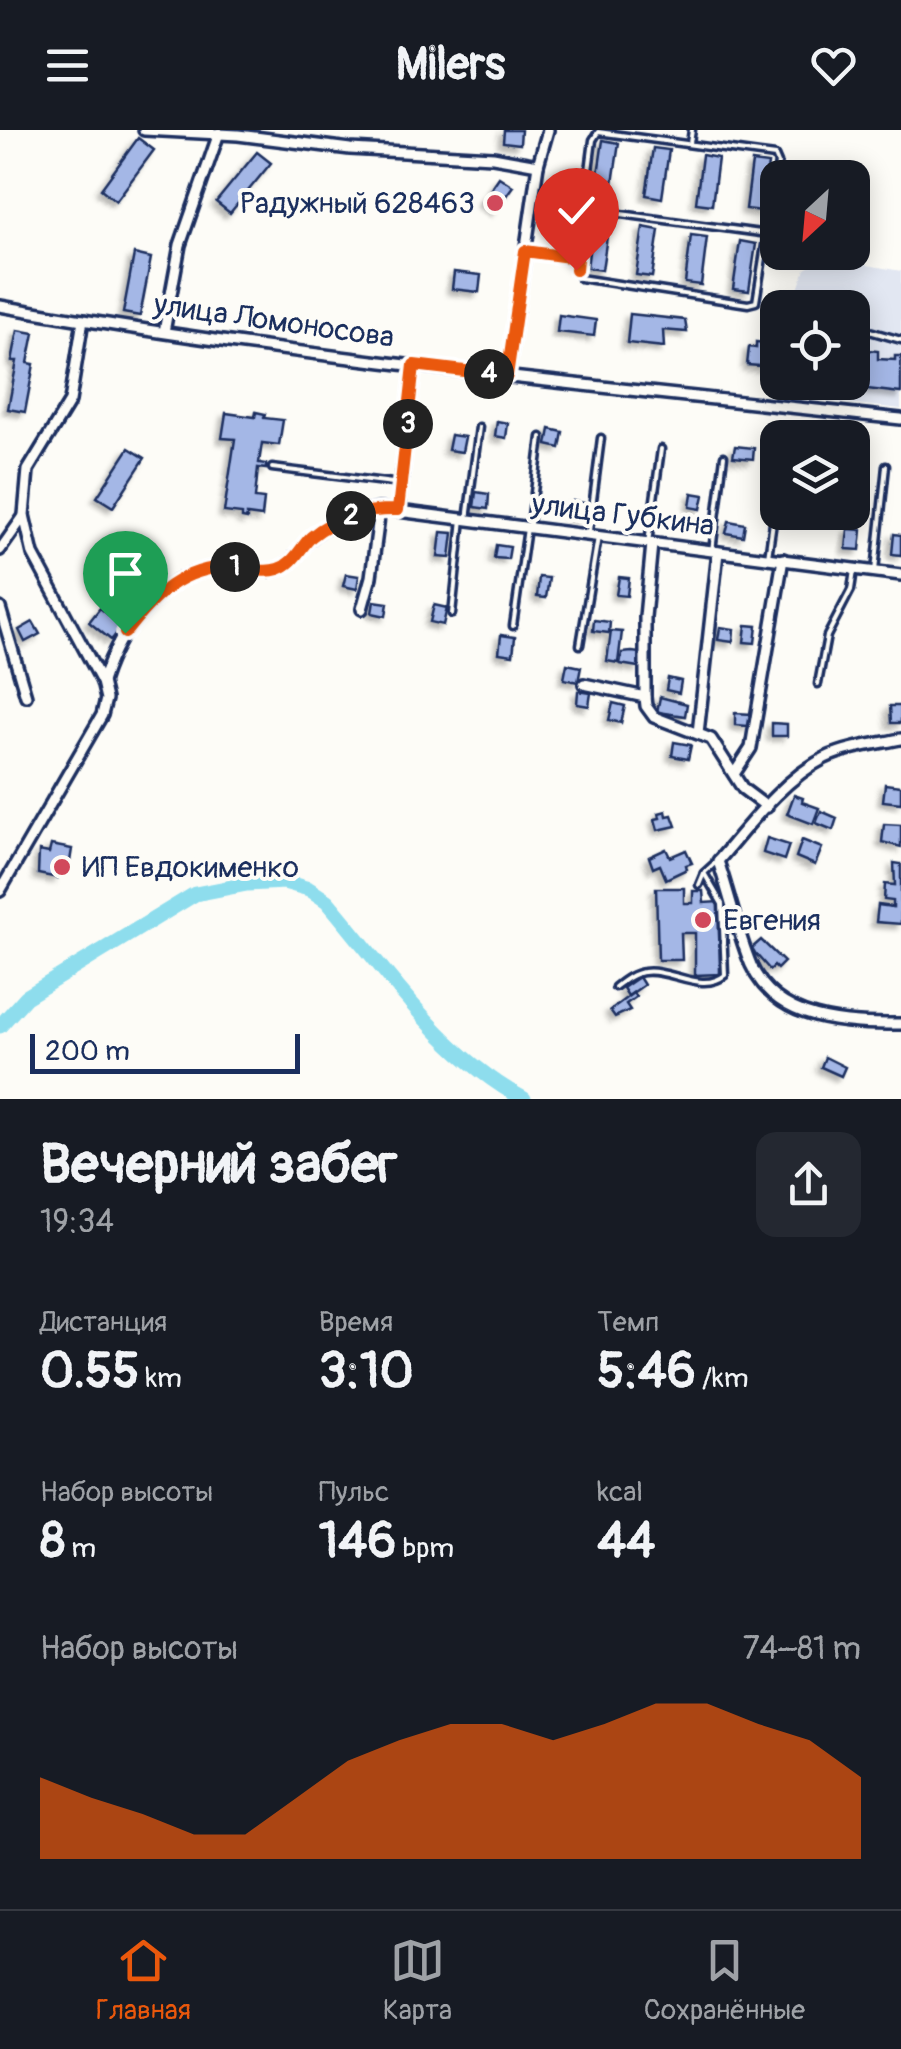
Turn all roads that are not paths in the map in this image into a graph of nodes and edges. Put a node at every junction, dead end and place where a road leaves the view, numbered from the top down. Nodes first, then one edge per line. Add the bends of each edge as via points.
1 (144, 130) edge
2 (548, 130) edge
3 (692, 130) edge
4 (220, 132) edge
5 (690, 144) junction
6 (777, 160) edge
7 (538, 165) junction
8 (584, 208) junction
9 (760, 233) edge
10 (525, 251) junction
11 (577, 258) junction
12 (762, 270) edge
13 (0, 306) edge
14 (83, 320) junction
15 (870, 331) edge
16 (164, 332) junction
17 (901, 340) edge
18 (414, 365) junction
19 (507, 376) junction
20 (901, 419) edge
21 (480, 427) dead end
22 (541, 438) dead end
23 (601, 438) dead end
24 (661, 448) dead end
25 (724, 456) dead end
26 (886, 466) dead end
27 (272, 468) dead end
28 (401, 484) junction
29 (380, 509) junction
30 (398, 510) junction
31 (24, 514) junction
32 (464, 520) junction
33 (528, 528) junction
34 (772, 530) edge
35 (593, 537) junction
36 (650, 544) junction
37 (0, 550) edge
38 (715, 552) junction
39 (768, 558) junction
40 (783, 560) junction
41 (854, 570) junction
42 (875, 572) junction
43 (901, 575) edge
44 (0, 608) edge
45 (362, 610) dead end
46 (452, 614) dead end
47 (513, 626) dead end
48 (580, 645) dead end
49 (102, 682) junction
50 (584, 684) dead end
51 (818, 684) dead end
52 (26, 696) dead end
53 (645, 698) junction
54 (698, 733) junction
55 (901, 739) edge
56 (734, 774) junction
57 (767, 807) junction
58 (718, 860) junction
59 (704, 873) junction
60 (700, 884) dead end
61 (0, 891) edge
62 (615, 987) dead end
63 (901, 1024) edge

1 - 4 street
2 - 7 street
3 - 5 lane
4 - 7 street
4 - 16 street via 180,245
5 - 6 lane
5 - 8 lane via 598,132
7 - 10 street
8 - 9 lane
8 - 11 lane
10 - 11 lane
10 - 19 street
11 - 12 lane via 583,280 753,304
13 - 14 street, улица Ломоносова
14 - 16 street, улица Ломоносова
14 - 31 street via 70,400 28,470
15 - 17 lane
16 - 18 street, улица Ломоносова
18 - 19 street, улица Ломоносова
18 - 28 street
19 - 20 street, улица Ломоносова
21 - 32 lane
22 - 33 lane
23 - 35 lane
24 - 36 lane
25 - 38 lane
26 - 42 lane
27 - 28 lane
28 - 30 street
29 - 30 street, улица Губкина
29 - 45 street
29 - 49 street via 319,532 279,569 222,568 166,586 125,633
30 - 32 street, улица Губкина
31 - 37 street
31 - 49 street via 40,570
32 - 33 street, улица Губкина
32 - 46 lane
33 - 35 street, улица Губкина
33 - 47 lane
34 - 39 lane
35 - 36 street, улица Губкина
35 - 48 lane
36 - 38 street, улица Губкина
36 - 53 street
38 - 39 street, улица Губкина
38 - 54 street
39 - 40 street, улица Губкина
40 - 41 street, улица Губкина
40 - 56 street via 751,748
41 - 42 street, улица Губкина
41 - 51 lane via 827,636
42 - 43 street, улица Губкина
44 - 52 street
49 - 61 street via 102,715
50 - 53 street
53 - 54 street via 654,717
54 - 56 street via 719,748
55 - 57 street via 826,758
56 - 57 street
57 - 58 street
58 - 59 lane
58 - 63 street via 751,964 776,998 840,1023
59 - 60 lane
59 - 62 lane via 722,904 724,975 694,981 642,972

